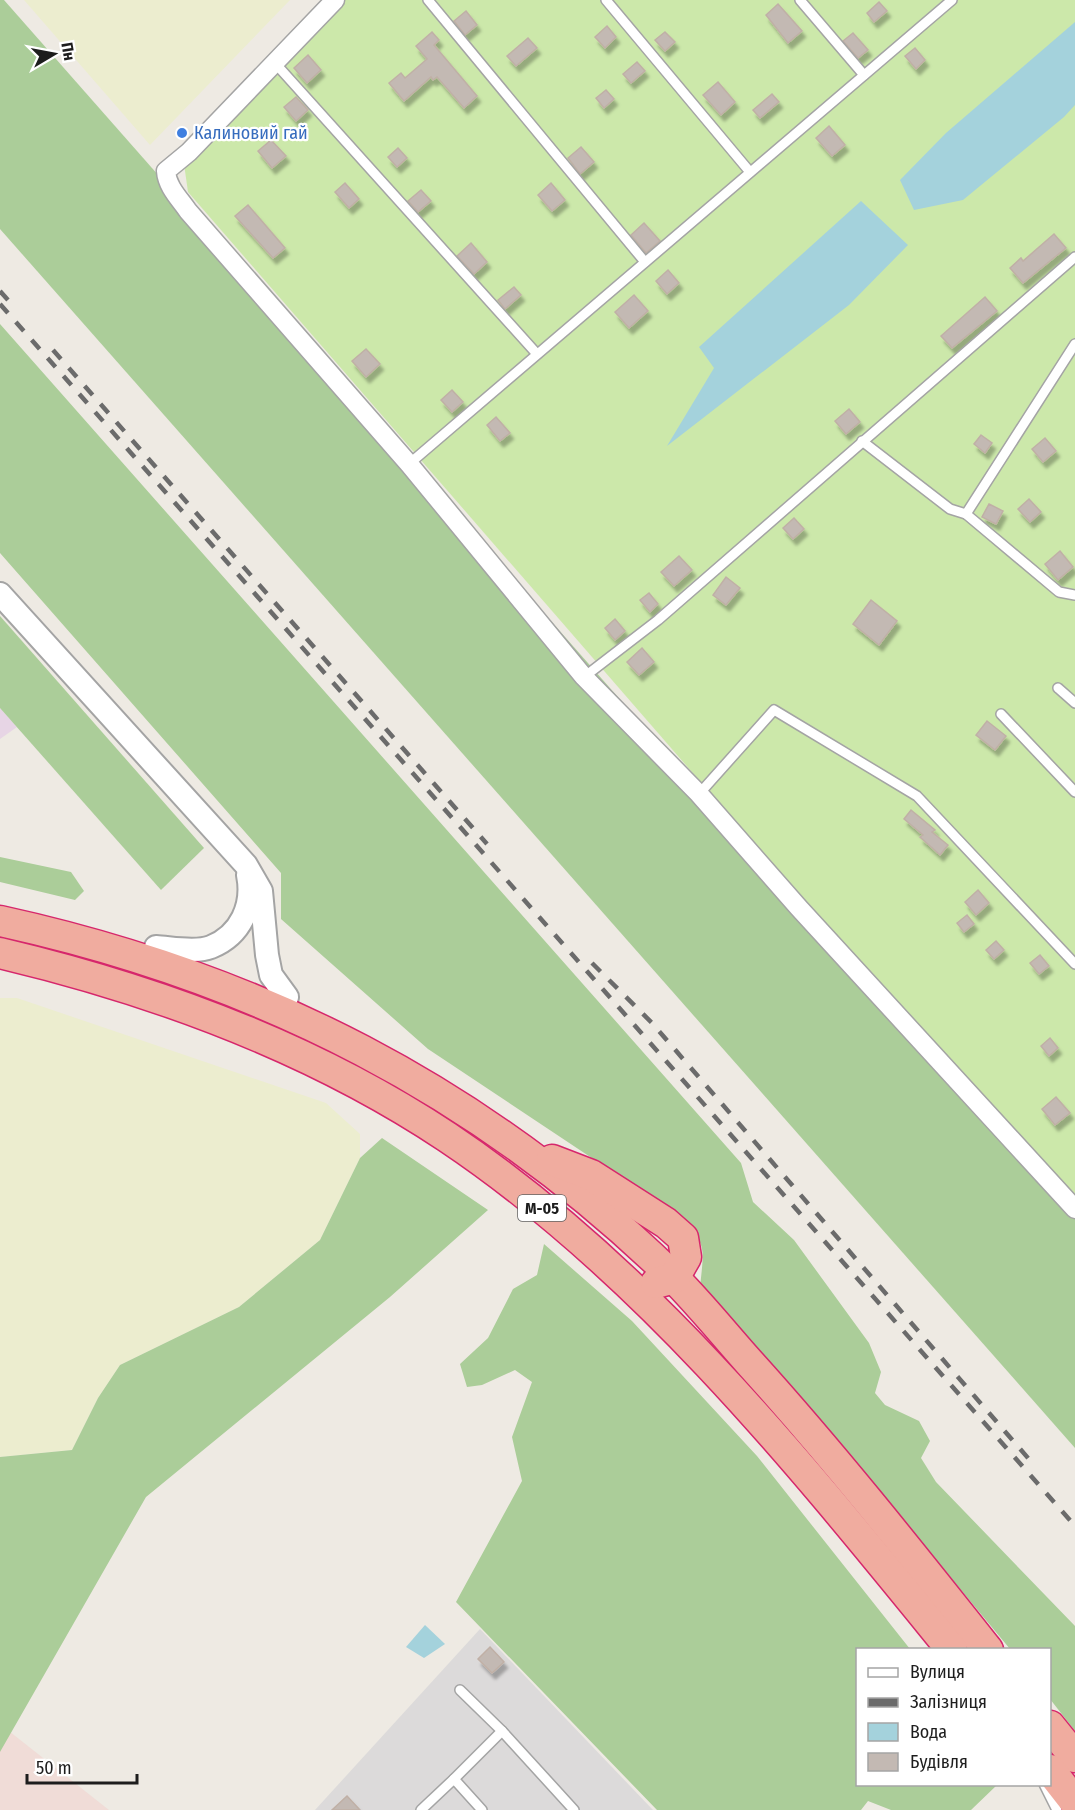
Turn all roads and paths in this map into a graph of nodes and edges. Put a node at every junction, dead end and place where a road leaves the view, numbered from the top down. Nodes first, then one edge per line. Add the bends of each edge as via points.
1 (335, 0) edge
2 (428, 0) edge
3 (606, 0) edge
4 (800, 0) edge
5 (952, 0) edge
6 (275, 63) junction
7 (864, 75) junction
8 (750, 172) junction
9 (1075, 257) edge
10 (645, 262) junction
11 (1075, 344) edge
12 (537, 354) junction
13 (861, 441) junction
14 (409, 464) junction
15 (966, 514) junction
16 (0, 594) edge
17 (1075, 595) edge
18 (584, 677) junction
19 (1058, 688) dead end
20 (1075, 703) edge
21 (1002, 714) dead end
22 (1075, 792) edge
23 (699, 794) junction
24 (246, 865) junction
25 (0, 921) edge
26 (38, 929) junction
27 (156, 947) junction
28 (0, 953) edge
29 (1075, 964) edge
30 (287, 997) junction
31 (372, 1053) junction
32 (1075, 1209) edge
33 (563, 1225) junction
34 (674, 1278) junction
35 (950, 1648) edge
36 (986, 1648) edge
37 (460, 1690) dead end
38 (1051, 1727) edge
39 (502, 1731) junction
40 (1075, 1758) edge
41 (1051, 1771) edge
42 (454, 1779) junction
43 (1045, 1786) edge
44 (1075, 1802) edge
45 (421, 1810) edge
46 (482, 1810) edge
47 (574, 1810) edge
48 (1057, 1810) edge

1 - 6 street
2 - 10 lane
3 - 8 lane
4 - 7 lane
5 - 7 lane
6 - 12 lane
6 - 14 street via 166,171 167,179 188,212
7 - 8 lane
8 - 10 lane
9 - 13 lane
10 - 12 lane
11 - 15 lane
12 - 14 lane
13 - 15 lane via 950,509
13 - 18 lane via 658,620
14 - 18 street
15 - 17 lane via 1059,592
16 - 24 street
18 - 23 street
19 - 20 lane
21 - 22 lane
23 - 29 lane via 774,710 917,796
23 - 32 street
24 - 27 street via 251,889 239,928 210,947
24 - 30 street via 261,891 271,975
25 - 26 highway
26 - 27 highway via 105,932
26 - 31 highway via 151,960 269,1005
27 - 30 highway
28 - 33 highway, М-05 via 153,995 283,1048 374,1092 446,1136
30 - 31 highway via 336,1021
31 - 34 highway via 525,1150 591,1174 666,1222 683,1238 686,1257
33 - 34 highway via 646,1281 659,1284
33 - 35 highway, М-05 via 663,1316 774,1439
34 - 36 highway via 804,1423
37 - 39 lane
38 - 40 highway
39 - 42 lane
39 - 47 lane
41 - 44 highway
42 - 45 lane
42 - 46 lane
43 - 48 lane

